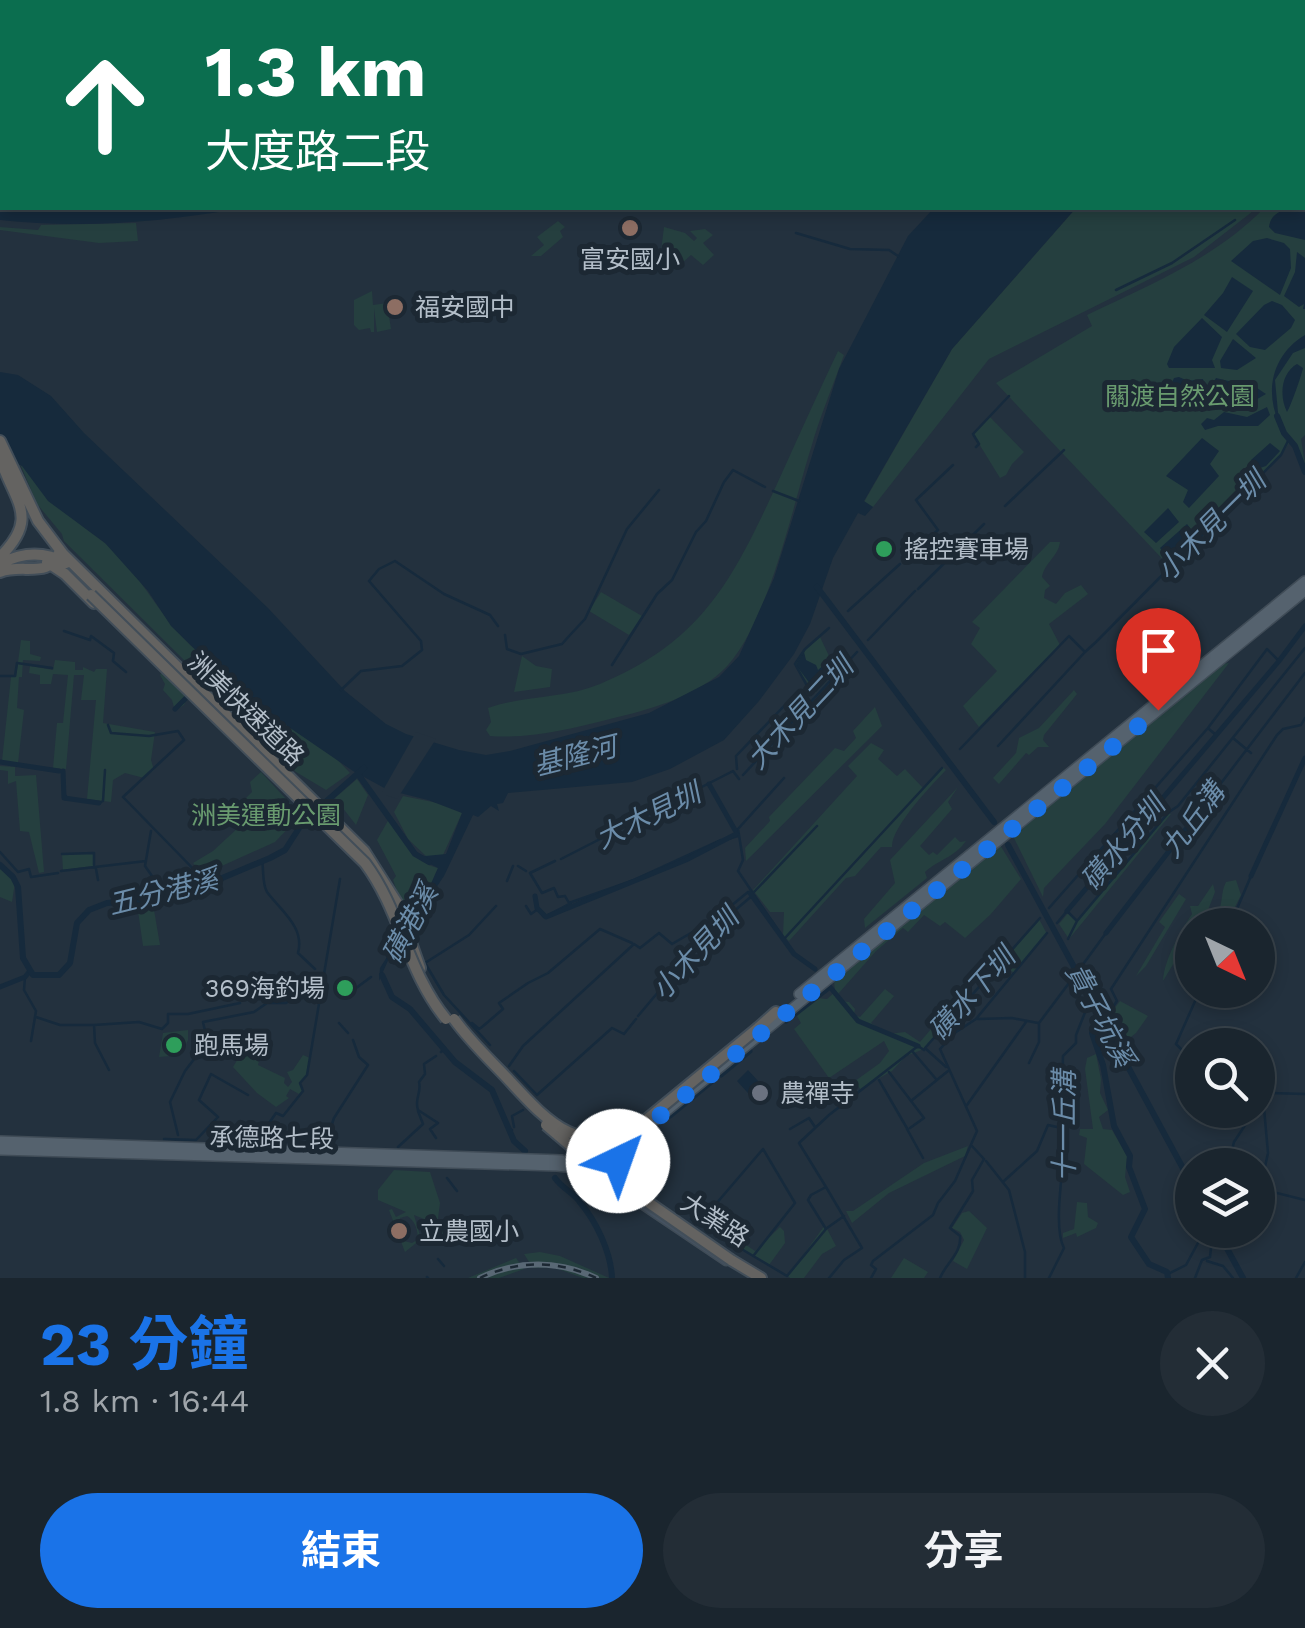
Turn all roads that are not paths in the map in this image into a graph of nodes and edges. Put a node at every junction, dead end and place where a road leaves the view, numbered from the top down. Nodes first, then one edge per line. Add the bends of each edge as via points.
1 (0, 442) edge
2 (0, 458) edge
3 (0, 565) edge
4 (1305, 581) edge
5 (1305, 591) edge
6 (158, 655) junction
7 (180, 683) junction
8 (194, 686) junction
9 (216, 714) junction
10 (996, 837) junction
11 (352, 858) dead end
12 (778, 1014) junction
13 (454, 1019) junction
14 (759, 1030) junction
15 (535, 1114) junction
16 (0, 1141) edge
17 (621, 1142) junction
18 (0, 1150) edge
19 (594, 1164) junction
20 (545, 1166) junction
21 (626, 1182) junction
22 (758, 1278) edge
23 (771, 1278) edge

1 - 3 highway via 60,552 45,569
1 - 6 highway, 洲美快速道路 via 52,542
2 - 3 highway via 23,522
2 - 6 highway, 洲美快速道路, bridge via 60,562
3 - 6 highway, bridge via 31,560 59,570
4 - 10 main road
5 - 10 main road
6 - 7 highway, 洲美快速道路, bridge
6 - 8 highway, 洲美快速道路, bridge
7 - 9 highway, bridge
7 - 15 highway, 洲美快速道路, bridge via 364,863 388,899 431,1000
8 - 9 highway, bridge
8 - 13 highway, 洲美快速道路, bridge via 364,851 397,903 430,988
9 - 11 highway, bridge via 344,836
10 - 12 main road
12 - 14 highway, 洲美快速道路
12 - 17 main road
13 - 14 highway, 洲美快速道路, bridge via 545,1118 595,1138 641,1124
13 - 19 highway, bridge
14 - 15 highway, 洲美快速道路, bridge via 628,1135 577,1140
15 - 22 highway, bridge via 586,1159
16 - 20 main road, 承德路七段 via 530,1158
17 - 19 main road
17 - 21 main road via 618,1168
18 - 20 main road, 承德路七段
19 - 20 main road, 承德路七段
19 - 20 main road, 承德路七段
19 - 21 main road, 大業路
19 - 22 main road, 大業路 via 704,1249
21 - 23 main road, 大業路

